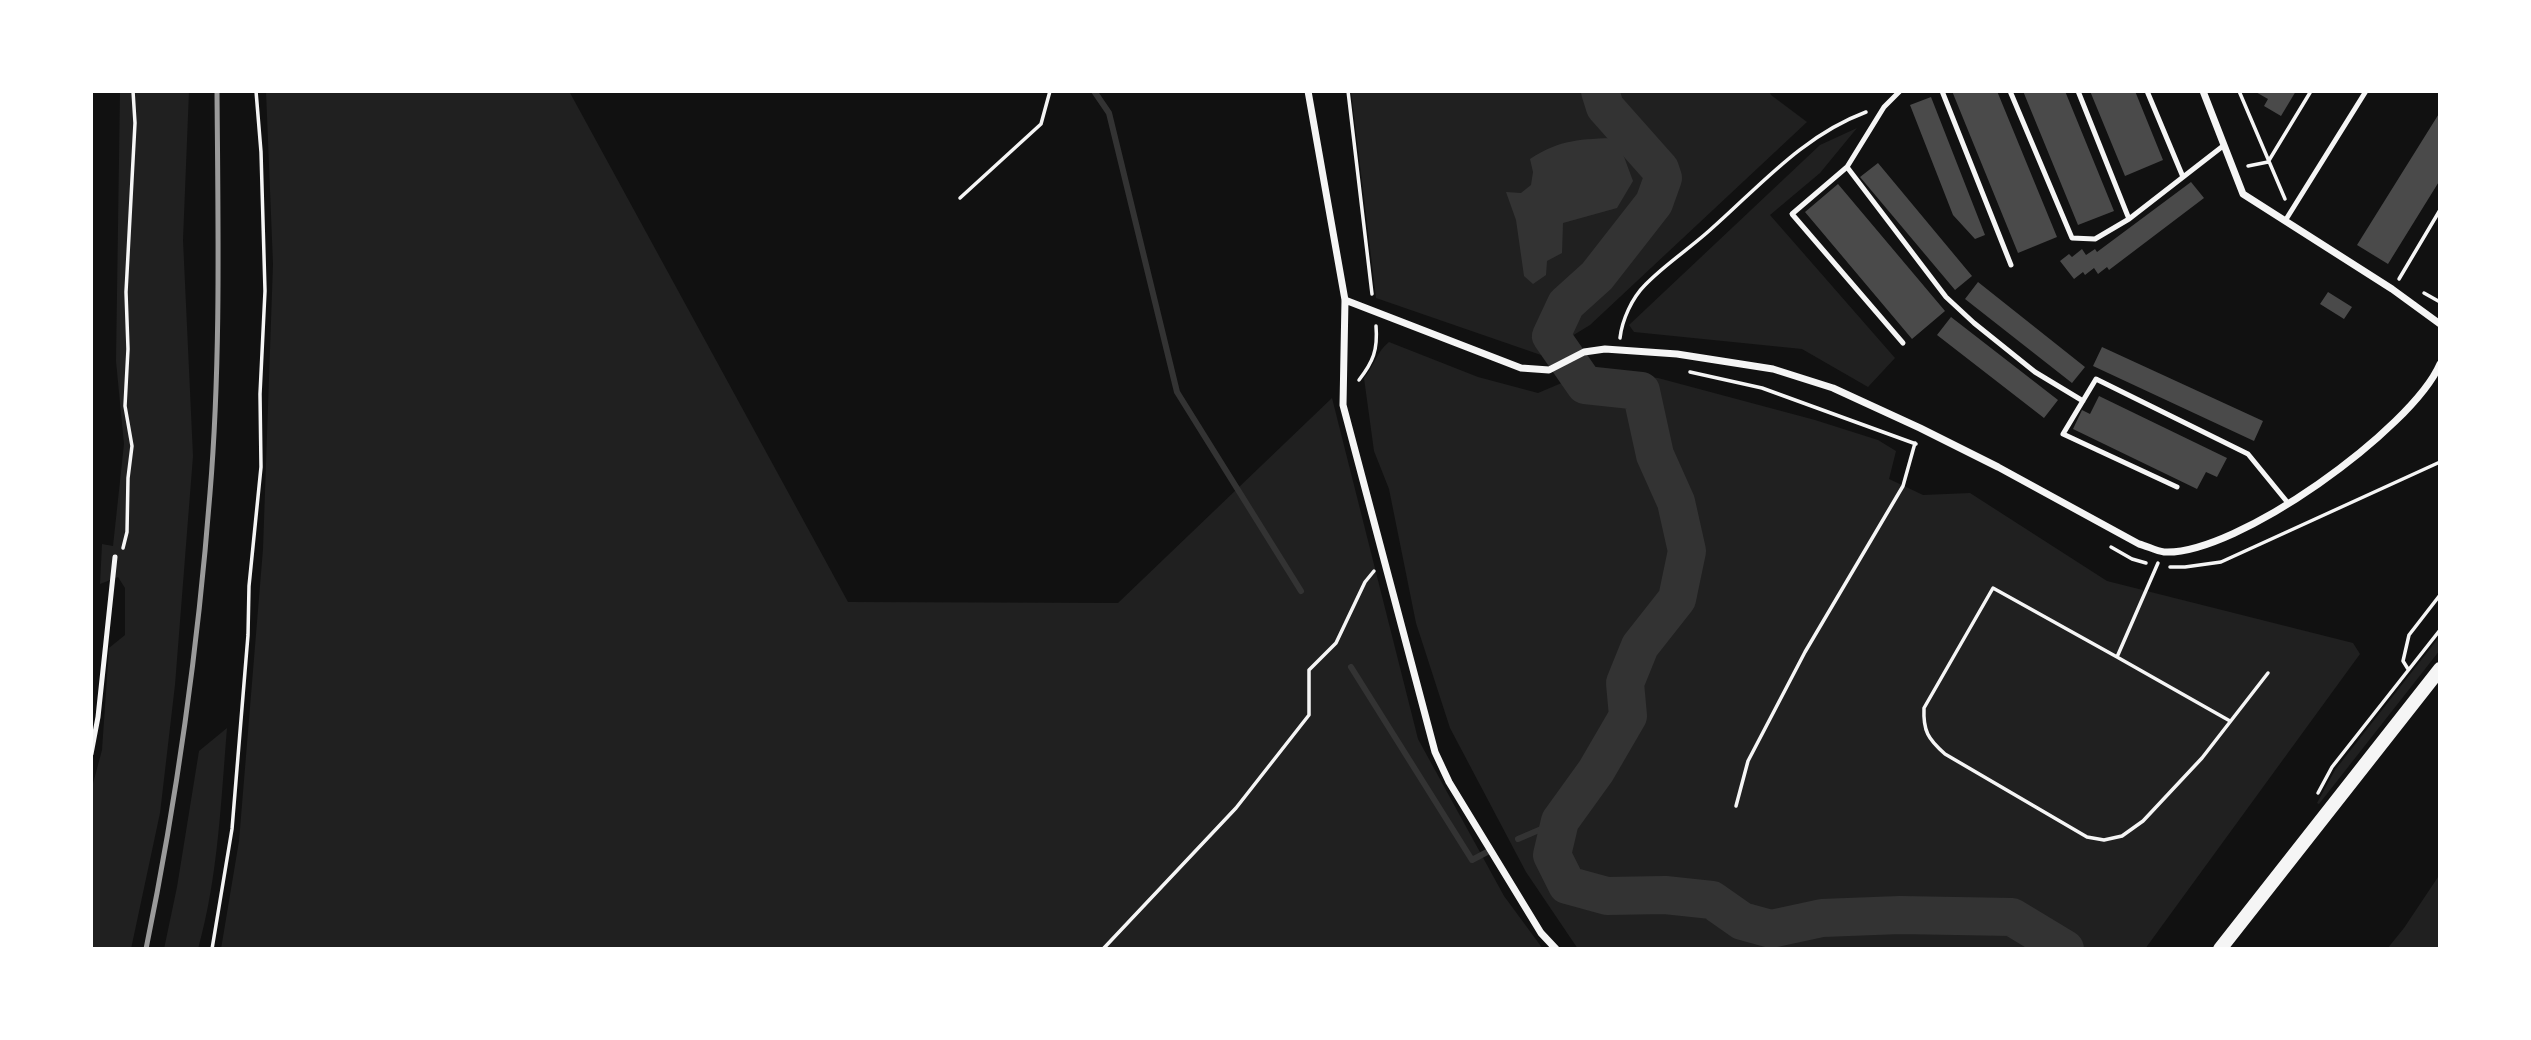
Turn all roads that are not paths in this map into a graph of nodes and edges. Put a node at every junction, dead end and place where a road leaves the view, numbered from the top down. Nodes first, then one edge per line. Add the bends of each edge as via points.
1 (1308, 91) edge
2 (1900, 91) edge
3 (1942, 91) edge
4 (2010, 91) edge
5 (2078, 91) edge
6 (2147, 91) edge
7 (2203, 91) edge
8 (2366, 91) edge
9 (2223, 146) junction
10 (1847, 167) junction
11 (2183, 177) junction
12 (2129, 219) junction
13 (2285, 221) junction
14 (2011, 265) dead end
15 (1345, 300) junction
16 (2440, 324) edge
17 (1903, 343) dead end
18 (2440, 364) edge
19 (2083, 401) junction
20 (2177, 487) dead end
21 (2288, 503) junction
22 (116, 557) road end
23 (2440, 669) edge
24 (91, 754) edge
25 (1556, 949) edge
26 (2220, 949) edge

1 - 15 street
2 - 10 lane via 1884,107
3 - 14 lane
4 - 12 lane via 2072,238 2095,239
5 - 12 lane
6 - 11 lane
7 - 9 street
8 - 13 lane
9 - 11 lane
9 - 13 street via 2243,194
10 - 17 lane via 1792,214
10 - 19 lane via 1946,296 2035,372
11 - 12 lane
13 - 16 street
15 - 21 street via 1521,368 1549,370 1584,352 1619,350 1773,369 1833,388 1920,428 2139,544 2163,552 2208,543
15 - 25 street via 1343,405 1440,767 1541,933
18 - 21 street via 2426,390 2381,435
19 - 20 lane via 2063,434
19 - 21 lane via 2096,379 2248,454
22 - 24 lane
23 - 26 main road

